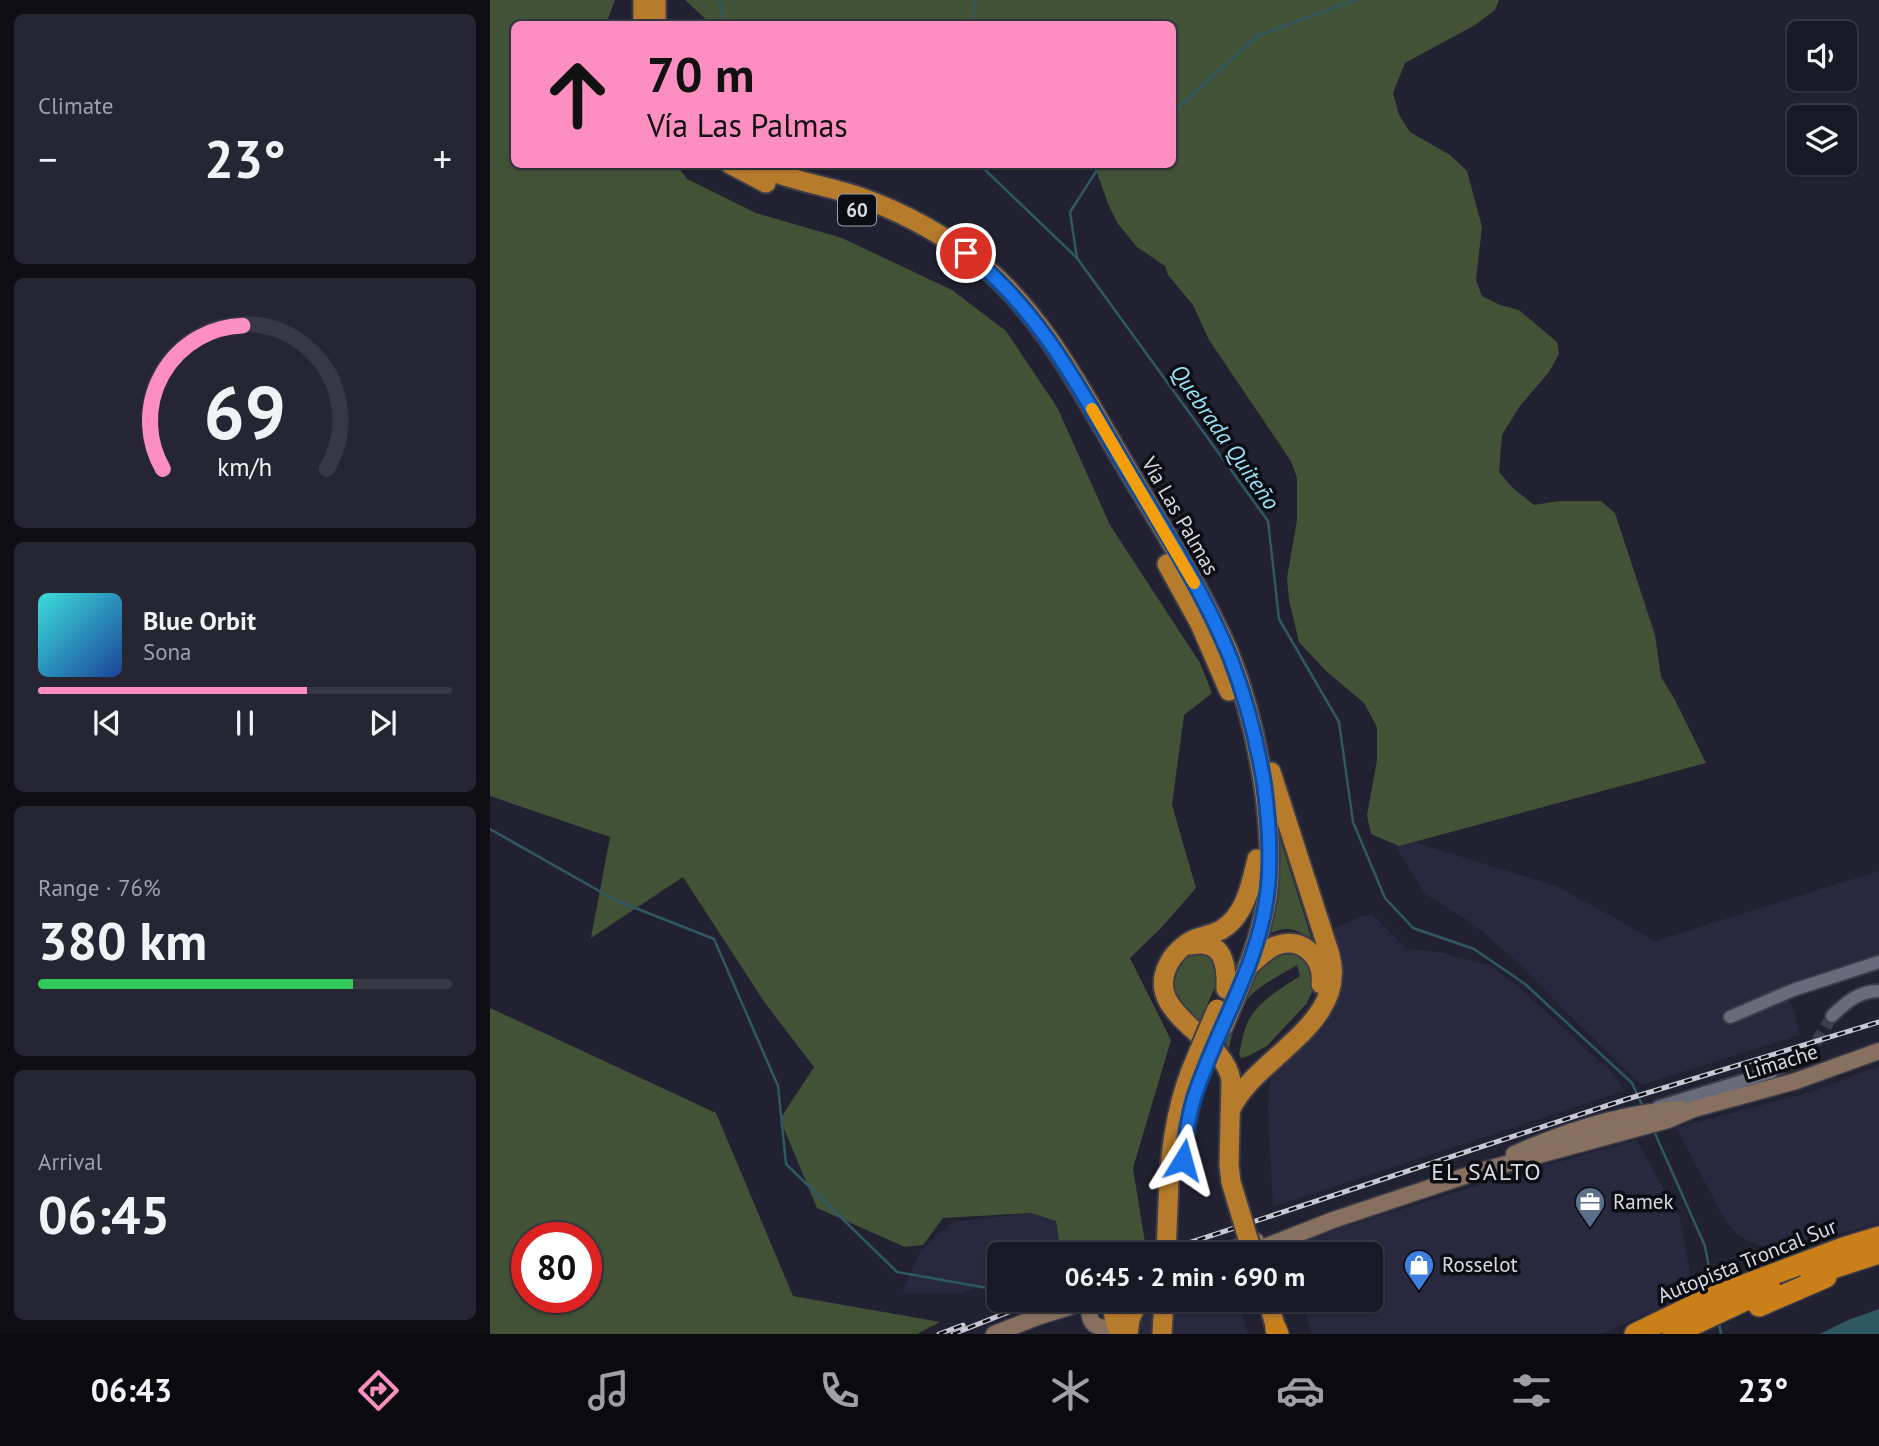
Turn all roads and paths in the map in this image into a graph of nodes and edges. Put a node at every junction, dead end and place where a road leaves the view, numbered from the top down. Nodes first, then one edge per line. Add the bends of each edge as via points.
1 (643, 0) edge
2 (656, 0) edge
3 (643, 21) edge
4 (656, 21) edge
5 (738, 168) edge
6 (764, 168) edge
7 (1251, 722) junction
8 (1257, 859) junction
9 (1181, 949) junction
10 (1879, 962) edge
11 (1248, 967) junction
12 (1226, 989) junction
13 (1879, 991) edge
14 (1832, 1016) tunnel mouth
15 (1730, 1017) dead end
16 (1220, 1018) junction
17 (1879, 1051) edge
18 (1216, 1066) junction
19 (1772, 1072) tunnel mouth
20 (1231, 1109) junction
21 (1657, 1113) junction
22 (1175, 1180) junction
23 (1333, 1220) junction
24 (1879, 1237) edge
25 (1168, 1242) edge
26 (1177, 1242) edge
27 (1249, 1242) edge
28 (1252, 1242) edge
29 (1277, 1242) edge
30 (1879, 1253) edge
31 (1751, 1296) junction
32 (1053, 1312) edge
33 (1089, 1312) edge
34 (1114, 1312) edge
35 (1132, 1312) edge
36 (1163, 1312) edge
37 (1176, 1312) edge
38 (1708, 1319) edge
39 (1121, 1331) edge
40 (994, 1334) edge
41 (1162, 1334) edge
42 (1175, 1334) edge
43 (1616, 1334) edge
44 (1635, 1334) edge
45 (1673, 1334) edge

1 - 3 highway
2 - 4 highway
5 - 8 highway, Vía Las Palmas / 60 via 771,185 889,221 929,241 975,274 1035,341 1135,506 1211,647 1244,748
6 - 7 highway, Vía Las Palmas / 60 via 859,197 920,223 978,261 1018,301 1072,377 1200,594 1229,655
7 - 11 highway, Vía Las Palmas via 1265,797 1269,864 1264,915
7 - 20 highway via 1282,806 1332,978 1326,1000 1307,1027 1250,1080
8 - 9 highway via 1236,917
8 - 12 highway, Vía Las Palmas via 1247,931
9 - 12 highway via 1198,943 1219,951 1226,967
9 - 18 highway via 1168,963 1163,988 1180,1017 1214,1048
10 - 15 street via 1793,990
11 - 16 highway, Vía Las Palmas
11 - 18 highway via 1275,946 1302,947 1319,964 1320,988 1311,1006 1274,1049 1248,1065
12 - 16 highway, Vía Las Palmas
13 - 14 street, Limache via 1862,993
16 - 18 highway, Vía Las Palmas, bridge
17 - 21 main road, Limache via 1796,1081 1694,1109
18 - 20 highway
18 - 22 highway, Vía Las Palmas via 1193,1101
19 - 21 street, Limache
20 - 27 highway, bridge via 1231,1182
21 - 23 main road, Limache via 1630,1127 1577,1130 1477,1172
22 - 25 highway, bridge
22 - 26 highway
23 - 28 main road, Limache
23 - 29 main road, Limache
24 - 31 highway, Autopista Troncal Sur
30 - 31 highway, Autopista Troncal Sur
31 - 38 highway, Autopista Troncal Sur
31 - 38 highway
32 - 40 main road
33 - 39 main road via 1094,1324
34 - 39 highway
35 - 39 highway
36 - 41 highway
37 - 42 highway
38 - 43 highway via 1686,1306
38 - 44 highway, Autopista Troncal Sur
38 - 45 highway, Autopista Troncal Sur

